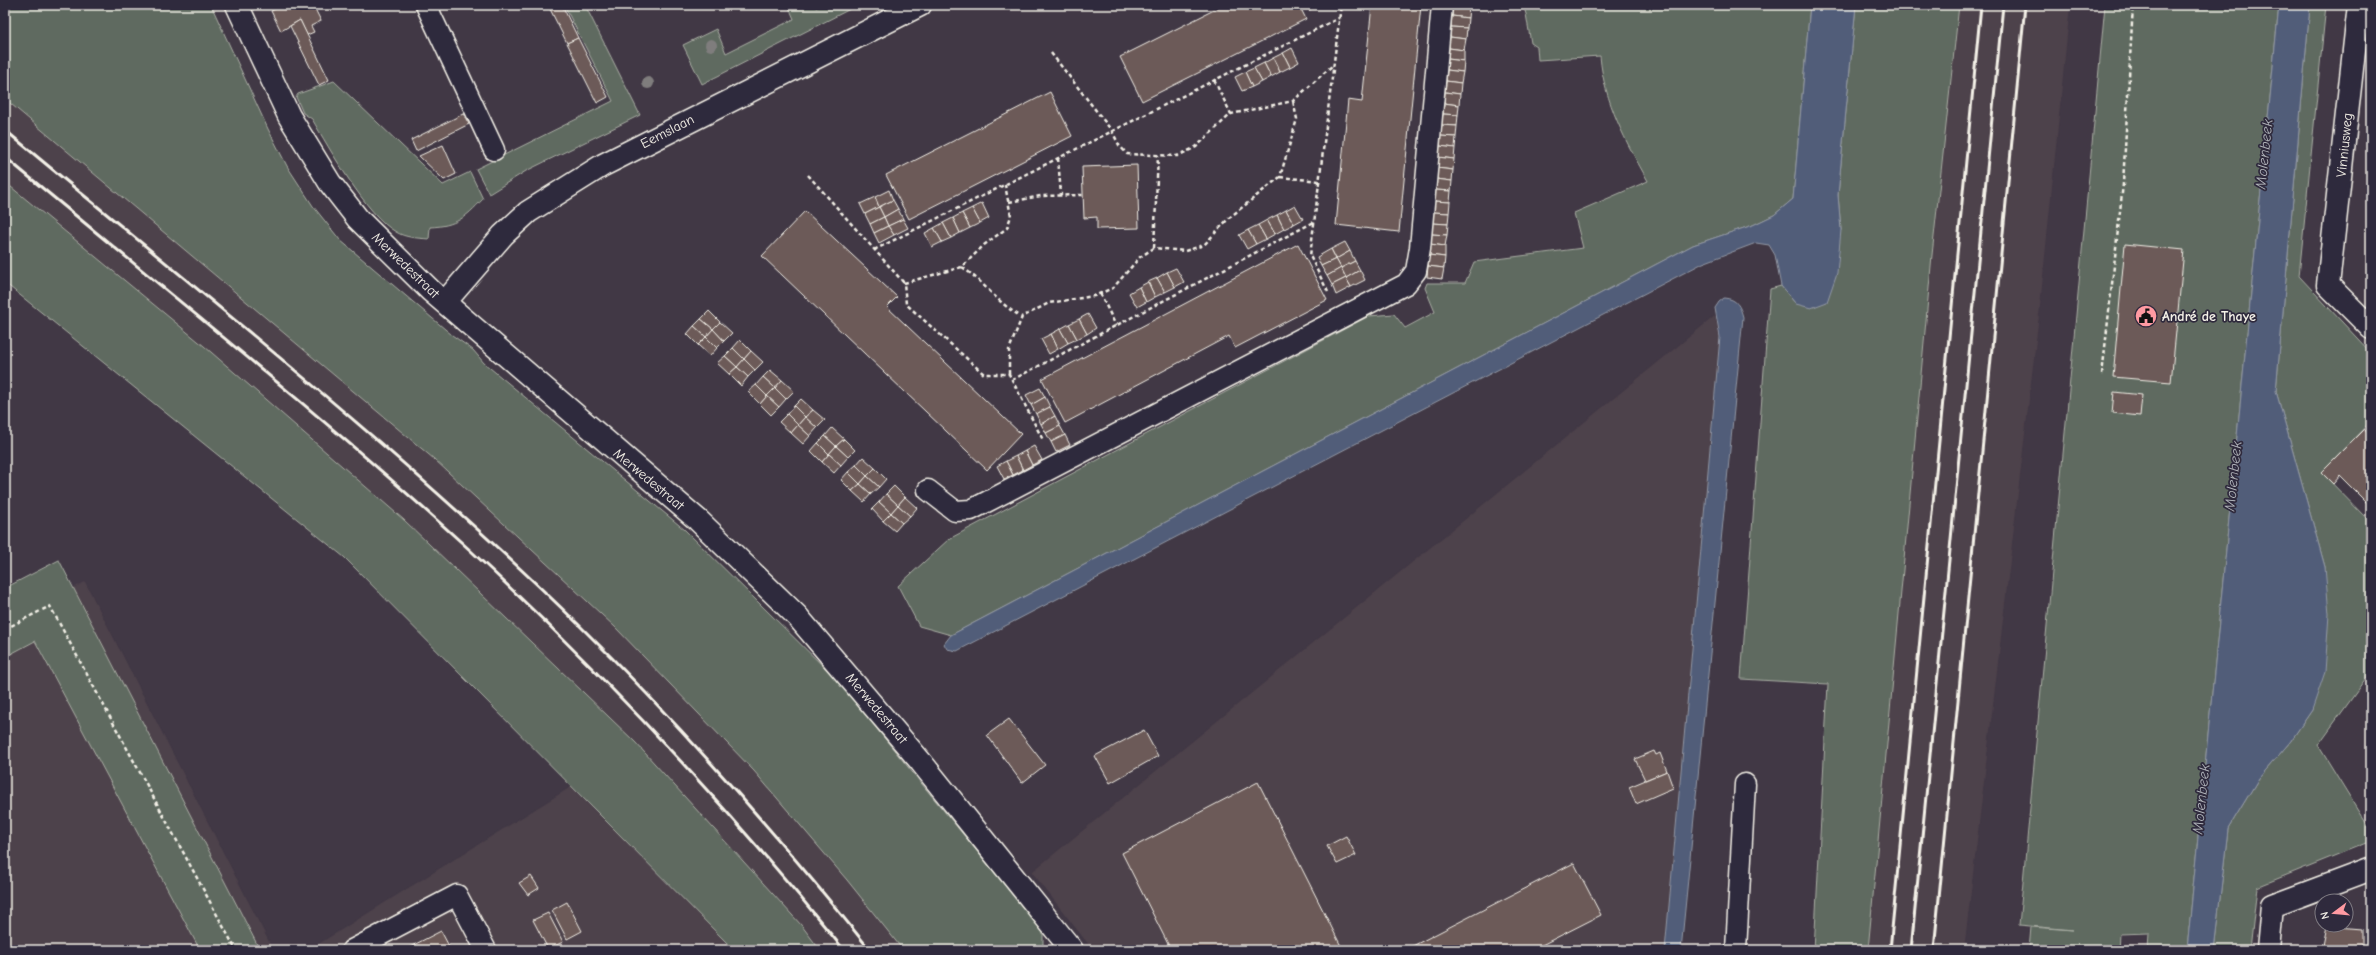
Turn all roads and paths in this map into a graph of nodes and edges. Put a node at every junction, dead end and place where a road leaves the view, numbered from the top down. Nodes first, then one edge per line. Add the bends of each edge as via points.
1 (426, 5) edge
2 (920, 5) edge
3 (1341, 5) edge
4 (1442, 5) edge
5 (2133, 5) edge
6 (2359, 5) edge
7 (239, 6) edge
8 (1339, 18) junction
9 (1050, 53) dead end
10 (1334, 64) junction
11 (1214, 80) junction
12 (1293, 101) junction
13 (1231, 114) junction
14 (1112, 131) junction
15 (494, 150) dead end
16 (1158, 155) junction
17 (1058, 158) junction
18 (808, 175) dead end
19 (1280, 177) junction
20 (1319, 181) junction
21 (1005, 185) junction
22 (1083, 195) dead end
23 (1060, 196) junction
24 (1009, 202) junction
25 (1314, 222) junction
26 (1154, 248) junction
27 (874, 250) junction
28 (962, 268) junction
29 (904, 282) junction
30 (1100, 293) junction
31 (445, 302) junction
32 (1022, 317) junction
33 (1341, 318) junction
34 (1116, 326) junction
35 (2371, 328) edge
36 (1009, 374) junction
37 (2102, 375) dead end
38 (1012, 380) junction
39 (1056, 466) junction
40 (928, 490) dead end
41 (5, 629) edge
42 (1746, 784) dead end
43 (2371, 869) edge
44 (236, 950) edge
45 (352, 950) edge
46 (486, 950) edge
47 (1072, 950) edge
48 (1736, 950) edge
49 (2268, 950) edge

1 - 15 lane
2 - 31 street, Eemslaan via 602,165 528,212 503,235
3 - 8 path
4 - 33 lane via 1416,271 1406,284
5 - 37 path via 2123,184
6 - 35 street, Vinniusweg via 2328,285
7 - 31 street, Merwedestraat via 289,116 330,183 358,219 383,245
8 - 10 path
8 - 11 path
9 - 14 path
10 - 12 path
10 - 20 path
11 - 13 path
11 - 14 path
12 - 13 path
12 - 19 path via 1297,119
13 - 16 path via 1196,147 1177,156
14 - 16 path via 1127,154
14 - 17 path
16 - 26 path
17 - 21 path
17 - 23 path
18 - 27 path
19 - 20 path
19 - 26 path via 1229,218 1204,245 1185,251
20 - 25 path
21 - 24 path
21 - 27 path
22 - 23 path
23 - 24 path via 1041,196
24 - 28 path via 1011,216 1007,228 984,245
25 - 33 path via 1310,256
25 - 34 path
26 - 30 path via 1140,257 1113,288
27 - 29 path
28 - 29 path
28 - 32 path via 1011,311
29 - 36 path via 906,304 984,374
30 - 32 path via 1049,303
30 - 34 path
31 - 47 street, Merwedestraat via 698,520 797,616 921,762
32 - 36 path via 1009,350
33 - 39 lane
34 - 38 path
36 - 38 path
38 - 39 path
39 - 40 lane via 971,510 955,511
41 - 44 path via 50,606
42 - 48 lane
43 - 49 street via 2272,906
45 - 46 lane via 457,895

